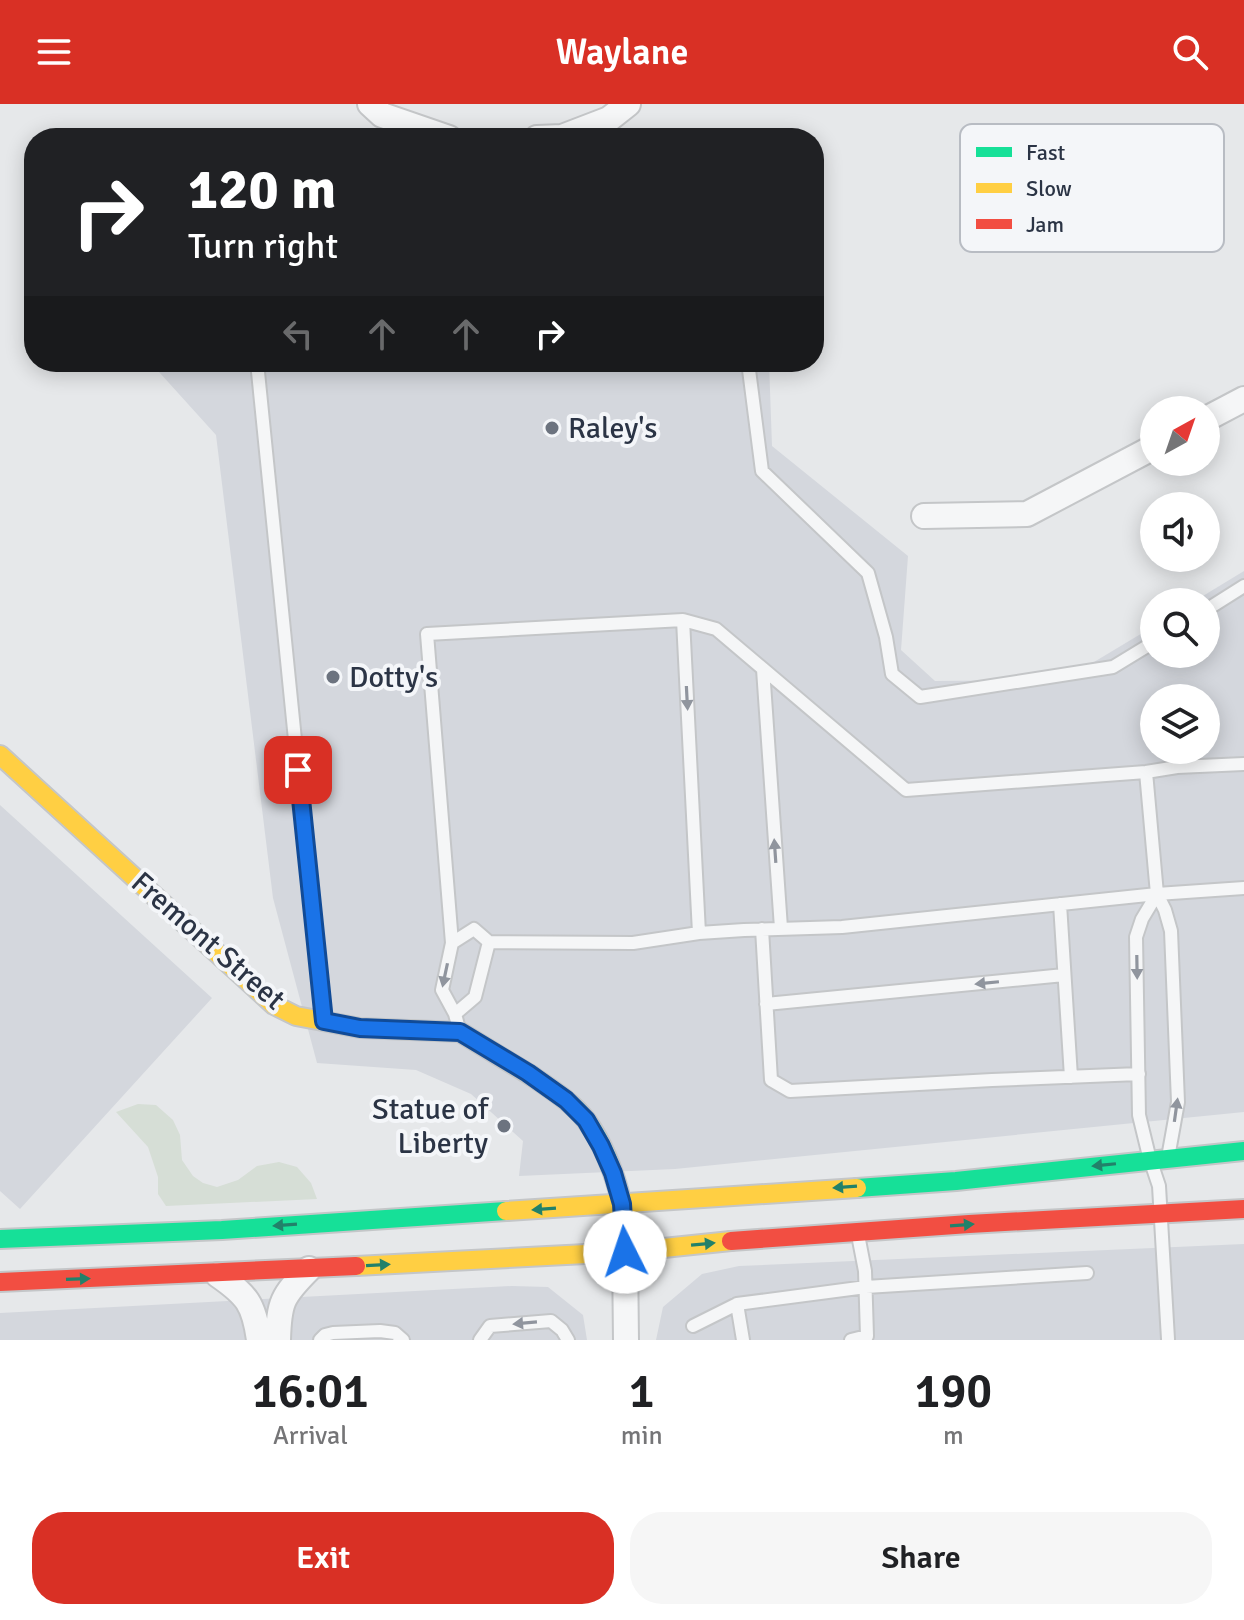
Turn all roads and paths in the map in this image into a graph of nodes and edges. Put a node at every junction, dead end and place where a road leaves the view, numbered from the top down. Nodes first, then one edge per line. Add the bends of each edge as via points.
1 (370, 104) edge
2 (628, 104) edge
3 (420, 128) edge
4 (586, 128) edge
5 (258, 372) edge
6 (749, 372) edge
7 (1244, 399) edge
8 (1220, 412) edge
9 (1140, 454) edge
10 (924, 516) dead end
11 (1244, 586) edge
12 (1220, 601) edge
13 (683, 620) junction
14 (1140, 651) edge
15 (763, 669) junction
16 (0, 755) edge
17 (1244, 764) edge
18 (1146, 772) junction
19 (1244, 888) edge
20 (1157, 894) junction
21 (1060, 904) junction
22 (781, 928) junction
23 (762, 929) junction
24 (699, 933) junction
25 (489, 942) junction
26 (452, 943) junction
27 (1064, 975) junction
28 (766, 1004) junction
29 (455, 1014) junction
30 (324, 1021) junction
31 (460, 1032) junction
32 (1139, 1074) junction
33 (1071, 1077) junction
34 (1244, 1151) edge
35 (1159, 1159) junction
36 (622, 1204) junction
37 (1244, 1209) edge
38 (1161, 1214) junction
39 (857, 1233) junction
40 (0, 1239) edge
41 (625, 1252) junction
42 (309, 1269) junction
43 (216, 1273) junction
44 (1087, 1273) dead end
45 (0, 1282) edge
46 (866, 1287) junction
47 (737, 1304) junction
48 (693, 1326) dead end
49 (867, 1338) edge
50 (1168, 1339) edge
51 (259, 1340) edge
52 (278, 1340) edge
53 (320, 1340) edge
54 (403, 1340) edge
55 (480, 1340) edge
56 (568, 1340) edge
57 (626, 1340) edge
58 (743, 1340) edge
59 (851, 1340) edge

1 - 3 street via 382,115
2 - 4 street
5 - 30 lane
6 - 14 lane via 762,471 868,573 892,674 920,697 1113,667
7 - 8 street
9 - 10 street via 1027,514
11 - 12 lane
13 - 15 lane via 716,629
13 -> 24 lane
13 - 26 lane via 427,634
15 - 18 lane via 906,790
22 -> 15 lane
16 - 30 main road, Fremont Street via 274,1005
17 - 18 lane
18 - 20 lane
19 - 20 lane
20 - 21 lane
20 -> 32 lane via 1136,937
35 -> 20 lane via 1178,1102 1171,931
21 - 22 lane via 842,927
21 - 27 lane
22 - 23 lane
23 - 24 lane
23 - 28 lane
24 - 25 lane via 633,943
25 - 26 lane via 474,929
25 - 29 lane via 475,997
26 -> 29 lane via 442,990
27 -> 28 lane
27 - 33 lane
28 - 33 lane via 771,1080 790,1091
29 - 31 lane
30 - 31 main road, Fremont Street via 360,1028
31 - 36 main road, Fremont Street via 528,1073 586,1120
32 - 33 lane
32 - 35 lane via 1139,1115
34 - 35 main road
35 -> 36 main road via 956,1181
35 - 38 lane
36 -> 40 main road
36 - 41 main road, Fremont Street
37 - 38 main road
39 -> 38 main road
38 - 50 lane
41 -> 39 main road
39 - 46 lane
42 -> 41 main road
41 - 57 street, Fremont Street
42 - 43 main road
42 - 52 street via 281,1303
45 -> 43 main road
43 - 51 street via 240,1290 250,1305
44 - 46 lane
46 - 47 lane
46 - 49 lane
47 - 48 lane
47 - 58 lane
49 - 59 lane
53 - 54 lane via 333,1333 380,1331
56 -> 55 lane via 551,1321 490,1326

